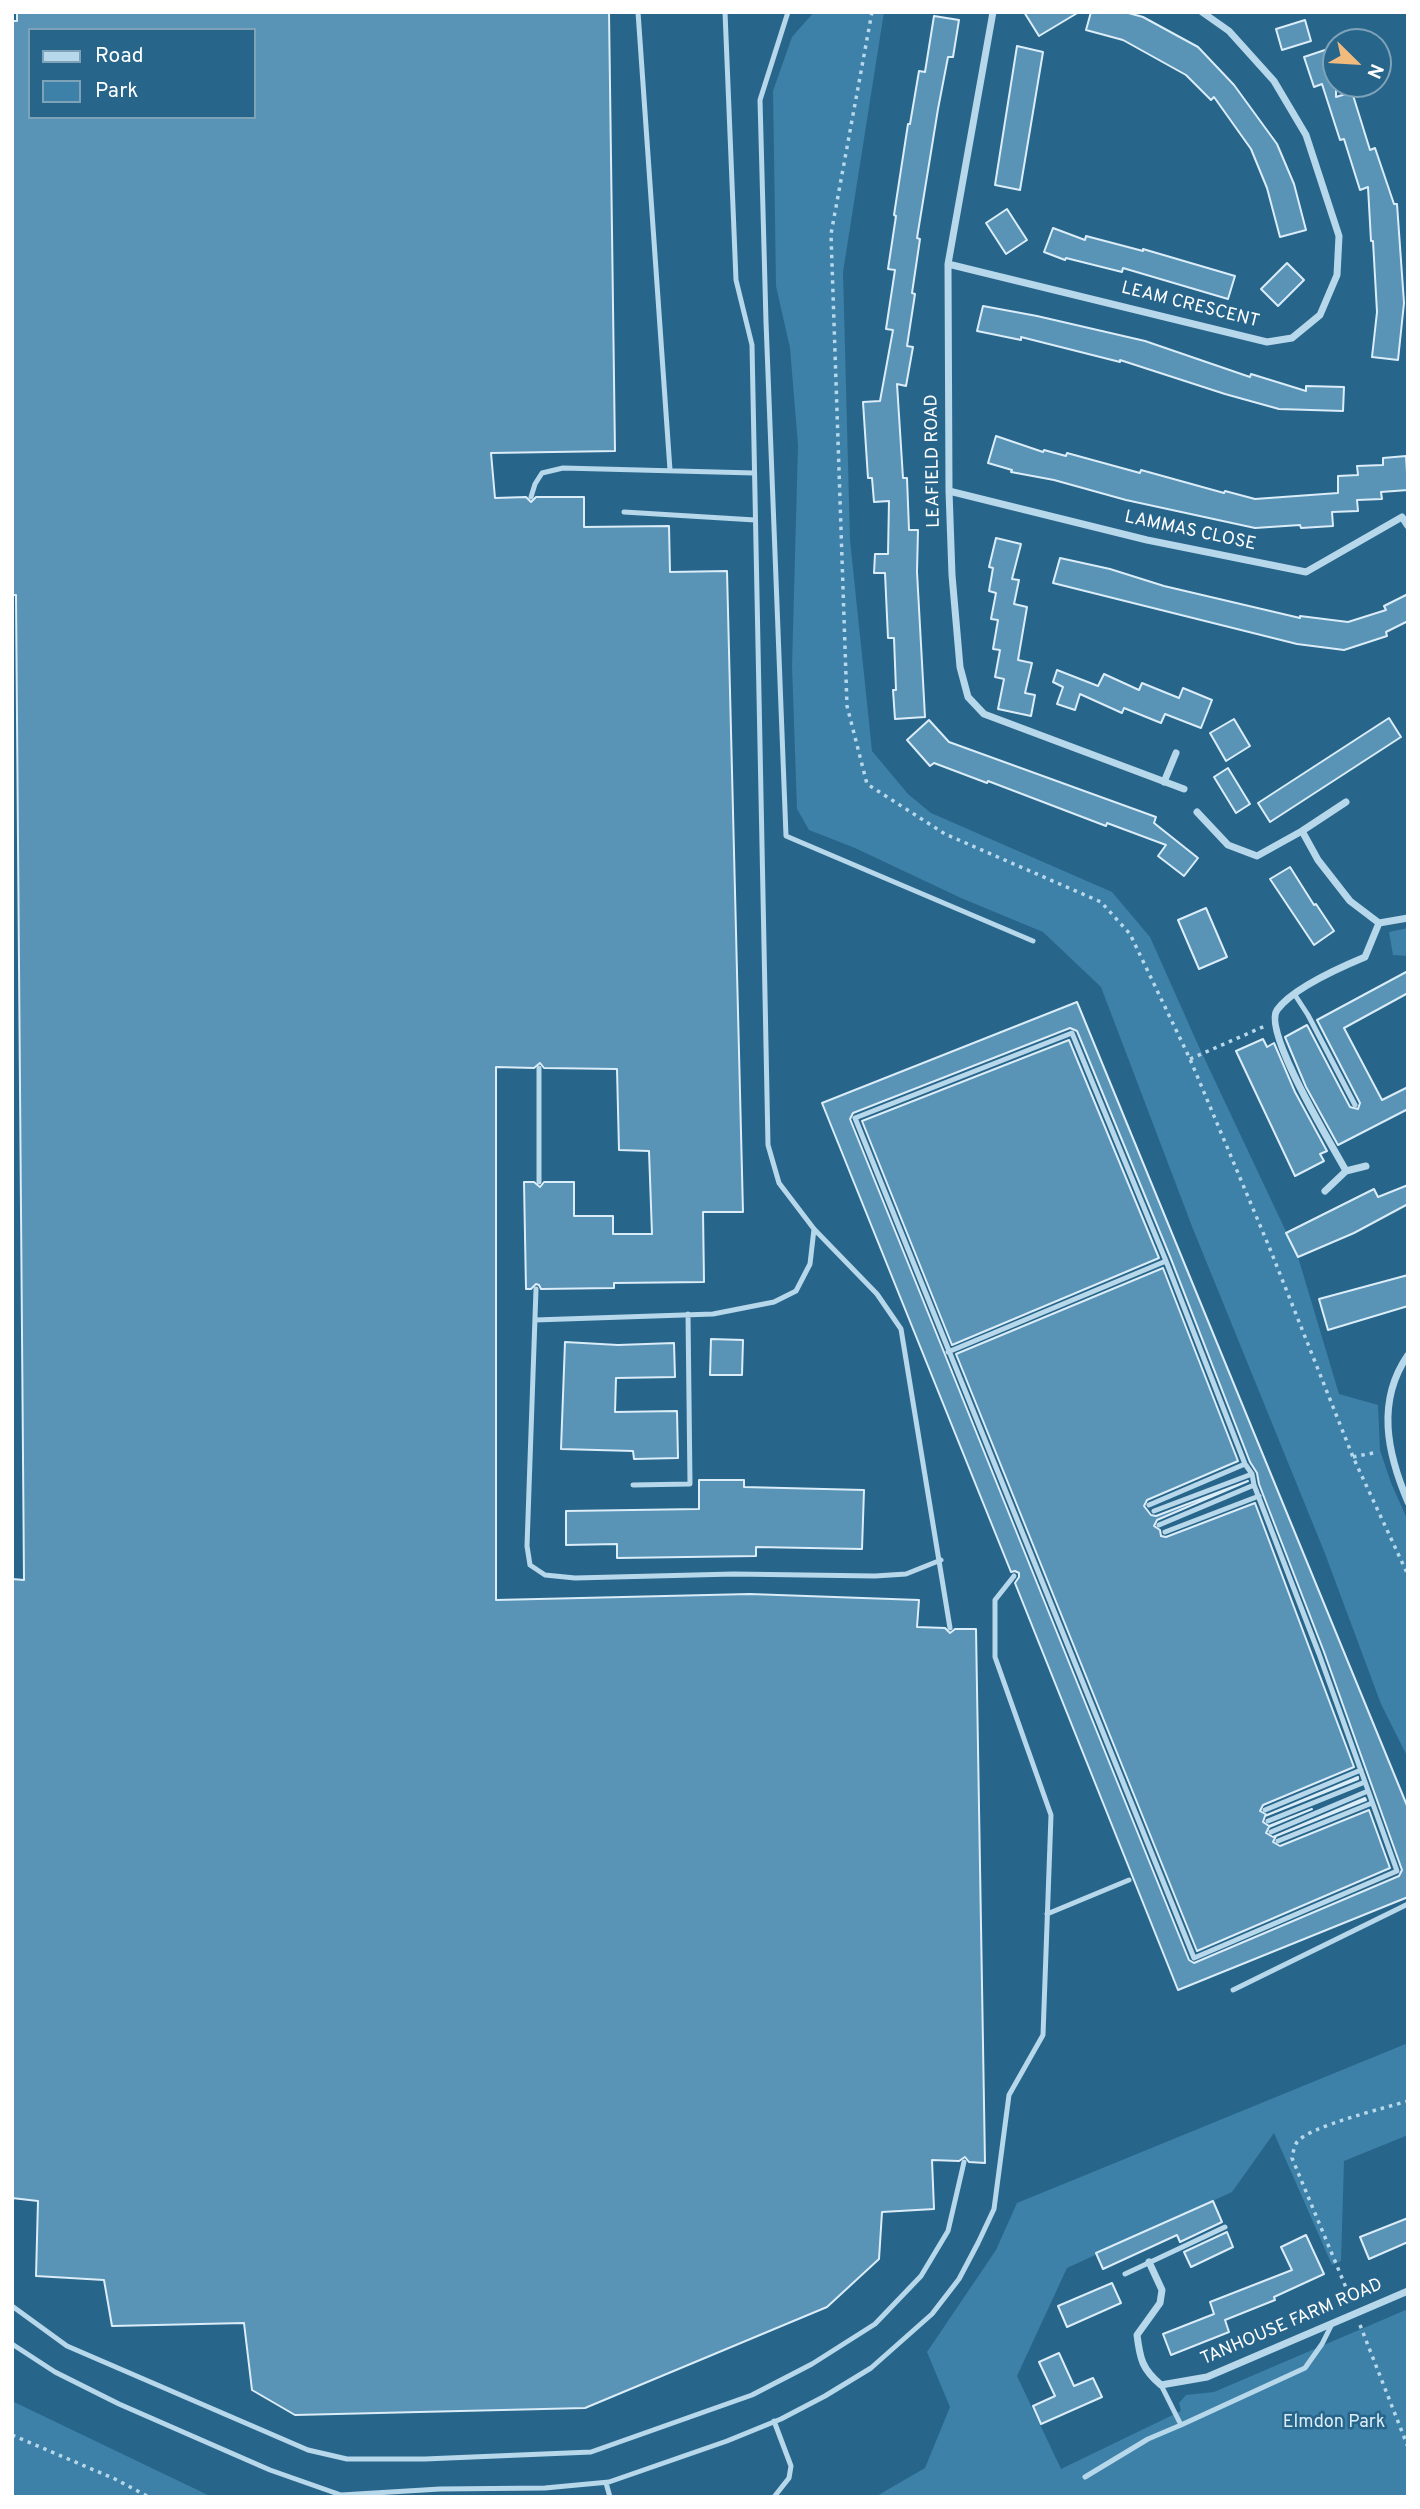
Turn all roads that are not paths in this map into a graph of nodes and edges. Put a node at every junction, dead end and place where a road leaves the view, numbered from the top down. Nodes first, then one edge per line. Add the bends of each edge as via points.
1 (638, 12) edge
2 (725, 12) edge
3 (788, 12) edge
4 (993, 12) edge
5 (1202, 12) edge
6 (948, 264) junction
7 (670, 470) junction
8 (754, 473) junction
9 (949, 491) junction
10 (531, 497) dead end
11 (624, 512) dead end
12 (755, 520) junction
13 (1408, 526) edge
14 (1176, 752) dead end
15 (1164, 782) junction
16 (1184, 789) dead end
17 (1346, 802) dead end
18 (1197, 812) dead end
19 (1302, 831) junction
20 (1408, 918) edge
21 (1379, 923) junction
22 (1032, 941) dead end
23 (1294, 995) junction
24 (539, 1068) dead end
25 (1355, 1105) dead end
26 (1366, 1166) dead end
27 (1346, 1171) junction
28 (539, 1182) dead end
29 (1325, 1191) dead end
30 (814, 1229) junction
31 (1166, 1261) junction
32 (536, 1289) dead end
33 (688, 1314) junction
34 (534, 1320) junction
35 (948, 1352) junction
36 (1408, 1355) edge
37 (1245, 1464) junction
38 (1252, 1474) junction
39 (633, 1485) dead end
40 (1254, 1485) junction
41 (1259, 1496) junction
42 (1408, 1502) edge
43 (1149, 1505) dead end
44 (1154, 1511) dead end
45 (1159, 1525) dead end
46 (1164, 1532) dead end
47 (941, 1560) junction
48 (1014, 1576) dead end
49 (950, 1629) dead end
50 (1361, 1770) junction
51 (1365, 1782) junction
52 (1368, 1791) junction
53 (1372, 1802) junction
54 (1265, 1810) dead end
55 (1268, 1821) dead end
56 (1272, 1832) dead end
57 (1278, 1841) dead end
58 (1129, 1880) dead end
59 (1408, 1904) edge
60 (1047, 1914) junction
61 (1233, 1990) dead end
62 (964, 2162) dead end
63 (1225, 2227) dead end
64 (1149, 2262) junction
65 (1125, 2274) dead end
66 (1408, 2291) edge
67 (12, 2306) edge
68 (1332, 2324) junction
69 (12, 2344) edge
70 (1161, 2385) junction
71 (774, 2421) junction
72 (1181, 2426) junction
73 (1085, 2477) dead end
74 (606, 2483) junction
75 (610, 2497) edge
76 (774, 2497) edge

1 - 7 lane
2 - 8 lane via 736,281 752,345
3 - 22 lane via 760,100 786,836
4 - 6 street, LEAFIELD ROAD
5 - 6 street, LEAM CRESCENT via 1229,31 1274,81 1306,135 1339,236 1337,275 1320,315 1292,338 1267,342
6 - 9 street, LEAFIELD ROAD
7 - 8 lane
7 - 10 lane via 563,468 542,473
8 - 12 lane
9 - 13 street, LAMMAS CLOSE via 1147,540 1306,572 1402,517
9 - 15 street, LEAFIELD ROAD via 958,654 968,697 984,714
11 - 12 lane
12 - 30 lane via 768,1145 779,1183
14 - 15 street
15 - 16 street, LEAFIELD ROAD
17 - 19 street
18 - 19 street via 1228,845 1257,856
19 - 21 street via 1350,901
20 - 21 street
21 - 23 street via 1365,957 1325,974
23 - 25 lane
23 - 27 street via 1277,1010 1273,1022 1291,1071
24 - 28 lane
26 - 27 street
27 - 29 street
30 - 33 lane via 810,1264 796,1291 774,1302
30 - 47 lane via 877,1294 901,1329
31 - 35 lane
31 - 35 lane via 1072,1033 855,1118
31 - 37 lane
32 - 34 lane
33 - 34 lane
33 - 39 lane via 690,1484
34 - 47 lane via 527,1546 530,1565 545,1575 875,1576 906,1574
35 - 53 lane via 1194,1958 1396,1871
36 - 42 street via 1397,1371 1386,1415 1390,1449
37 - 38 lane
37 - 43 lane
38 - 40 lane
38 - 44 lane
40 - 41 lane
40 - 45 lane
41 - 46 lane
41 - 50 lane
47 - 49 lane
48 - 60 lane via 995,1600 995,1657 1051,1815
50 - 51 lane
50 - 54 lane
51 - 52 lane
51 - 55 lane
52 - 53 lane
52 - 56 lane
53 - 57 lane
58 - 60 lane
59 - 61 lane
60 - 71 lane via 1043,2035 1009,2095 994,2209 959,2279 933,2314 871,2368
62 - 67 lane via 948,2231 921,2276 876,2324 752,2395 591,2452 347,2459 309,2450 67,2346
63 - 64 lane
64 - 65 lane
64 - 70 street via 1162,2290 1160,2304 1138,2335 1139,2356
66 - 68 street, TANHOUSE FARM ROAD
68 - 70 street, TANHOUSE FARM ROAD via 1207,2377
68 - 72 lane via 1305,2368
69 - 74 lane via 119,2404 270,2470 341,2495
70 - 72 lane
71 - 74 lane
71 - 76 lane via 791,2466 789,2478
72 - 73 lane
74 - 75 lane

